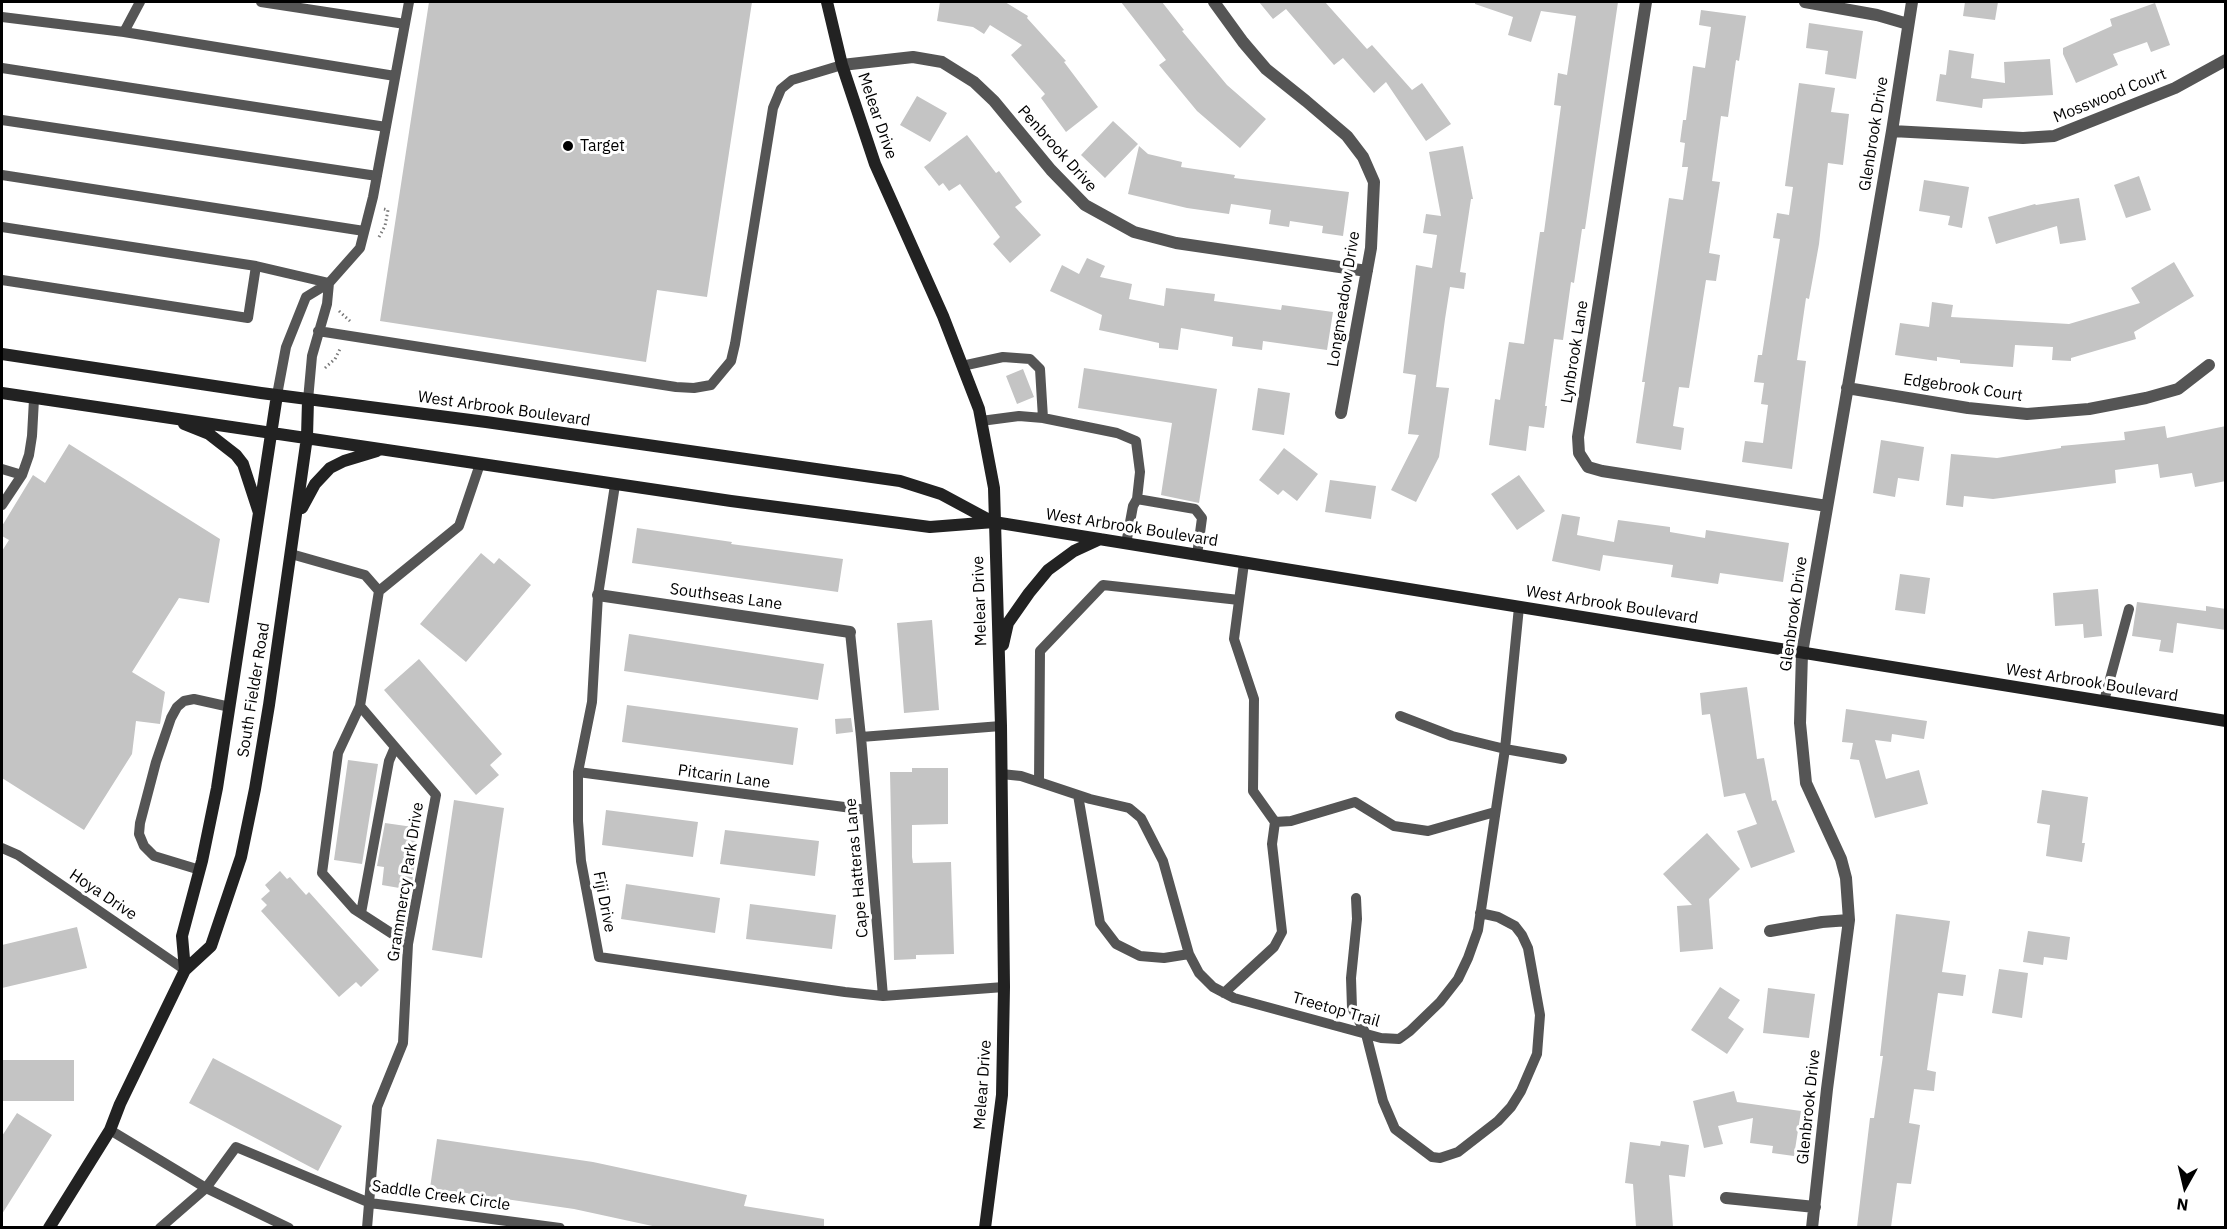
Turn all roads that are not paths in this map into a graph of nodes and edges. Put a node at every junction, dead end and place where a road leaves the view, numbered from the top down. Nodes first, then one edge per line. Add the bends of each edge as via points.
1 (140, 2) edge
2 (261, 2) edge
3 (409, 2) edge
4 (827, 2) edge
5 (1214, 2) edge
6 (1646, 2) edge
7 (1805, 2) edge
8 (1912, 2) edge
9 (2, 17) edge
10 (405, 24) junction
11 (1908, 24) junction
12 (124, 32) junction
13 (2226, 60) edge
14 (842, 65) junction
15 (2, 68) edge
16 (395, 76) junction
17 (2, 120) edge
18 (386, 127) junction
19 (1892, 130) junction
20 (2, 175) edge
21 (377, 176) junction
22 (2, 227) edge
23 (364, 231) junction
24 (256, 266) junction
25 (1367, 271) junction
26 (2, 280) edge
27 (329, 283) junction
28 (318, 331) junction
29 (2, 354) edge
30 (2210, 365) dead end
31 (962, 366) junction
32 (1846, 388) junction
33 (2, 393) edge
34 (277, 395) junction
35 (34, 399) junction
36 (308, 400) junction
37 (1341, 413) dead end
38 (166, 417) junction
39 (1043, 418) junction
40 (981, 421) junction
41 (272, 432) junction
42 (307, 438) junction
43 (383, 449) junction
44 (480, 464) junction
45 (2, 470) edge
46 (22, 475) junction
47 (615, 485) junction
48 (1137, 499) junction
49 (2, 505) edge
50 (1827, 506) junction
51 (260, 516) junction
52 (994, 522) junction
53 (294, 529) junction
54 (1100, 539) junction
55 (1126, 544) junction
56 (291, 554) junction
57 (1197, 555) junction
58 (1244, 563) junction
59 (379, 591) junction
60 (598, 595) junction
61 (1239, 600) junction
62 (1519, 607) junction
63 (2129, 609) dead end
64 (850, 632) joint
65 (1802, 652) junction
66 (999, 661) junction
67 (2104, 701) junction
68 (360, 706) junction
69 (230, 707) junction
70 (1400, 716) dead end
71 (2226, 721) edge
72 (1000, 726) junction
73 (861, 737) junction
74 (395, 747) junction
75 (1505, 749) junction
76 (1562, 759) dead end
77 (578, 772) junction
78 (1001, 774) junction
79 (1039, 782) junction
80 (1078, 795) junction
81 (867, 810) junction
82 (1495, 813) junction
83 (1275, 822) junction
84 (2, 848) edge
85 (200, 870) junction
86 (1356, 898) dead end
87 (361, 913) junction
88 (1480, 913) junction
89 (1849, 920) junction
90 (1770, 930) dead end
91 (408, 944) junction
92 (1189, 954) junction
93 (185, 970) junction
94 (1004, 987) junction
95 (1224, 993) junction
96 (883, 996) junction
97 (1366, 1034) junction
98 (110, 1130) junction
99 (206, 1188) junction
100 (1726, 1198) dead end
101 (370, 1203) junction
102 (1815, 1207) junction
103 (49, 1227) edge
104 (160, 1227) edge
105 (289, 1227) edge
106 (367, 1227) edge
107 (560, 1227) edge
108 (988, 1227) edge
109 (1812, 1227) edge

1 - 12 lane
2 - 10 lane
3 - 10 lane
4 - 14 street, Melear Drive
5 - 25 street, Longmeadow Drive via 1266,69 1347,136 1363,157 1374,182
6 - 50 street, Lynbrook Lane via 1578,437 1579,453 1588,466 1602,471
7 - 11 street
8 - 11 street, Glenbrook Drive
9 - 12 lane
10 - 16 lane
11 - 19 street, Glenbrook Drive
12 - 16 lane
13 - 19 street, Mosswood Court via 2175,88 2054,136 2023,138
14 - 25 street, Penbrook Drive via 913,57 942,62 974,82 994,101 1085,206 1134,232 1176,243
14 - 28 lane via 792,80 781,89 773,108 735,344 731,361 711,385 676,387
14 - 31 street, Melear Drive via 875,164
15 - 18 lane
16 - 18 lane
17 - 21 lane
18 - 21 lane
19 - 32 street, Glenbrook Drive
20 - 23 lane
21 - 23 lane
22 - 24 lane
23 - 27 lane via 360,248
24 - 26 lane via 248,318
24 - 27 lane
25 - 37 street, Longmeadow Drive
27 - 28 lane
27 - 34 lane via 306,297 286,347
28 - 36 lane
29 - 34 street, West Arbrook Boulevard
30 - 32 street, Edgebrook Court via 2178,389 2146,398 2089,409 2027,414
31 - 39 lane via 1003,357 1030,359 1040,369
31 - 40 street, Melear Drive
32 - 50 street, Glenbrook Drive
33 - 35 street, West Arbrook Boulevard
34 - 36 street, West Arbrook Boulevard
34 - 41 street, South Fielder Road
35 - 38 street, West Arbrook Boulevard
35 - 46 lane via 32,436
36 - 42 street, South Fielder Road
36 - 52 street, West Arbrook Boulevard via 900,481 941,494
38 - 41 street, West Arbrook Boulevard
38 - 51 street via 209,434 236,455 243,464
39 - 40 lane via 1019,416
39 - 48 lane via 1117,433 1136,441 1140,459
40 - 52 street, Melear Drive via 994,488
41 - 42 street, West Arbrook Boulevard
41 - 51 street, South Fielder Road
42 - 43 street, West Arbrook Boulevard
42 - 53 street, South Fielder Road
43 - 44 street, West Arbrook Boulevard
43 - 53 street via 330,468 304,500
44 - 47 street, West Arbrook Boulevard
44 - 59 lane via 459,526
45 - 46 lane
46 - 49 lane
47 - 52 street, West Arbrook Boulevard via 930,526
47 - 60 lane, Fiji Drive
48 - 55 lane
48 - 57 lane via 1195,509 1202,518
50 - 65 street, Glenbrook Drive
51 - 69 street, South Fielder Road
52 - 54 street, West Arbrook Boulevard
52 - 66 street, Melear Drive
53 - 56 street, South Fielder Road
54 - 55 street, West Arbrook Boulevard
54 - 66 street via 1074,551 1048,570 1008,624
55 - 57 street, West Arbrook Boulevard
56 - 59 lane via 365,575
56 - 93 street, South Fielder Road via 241,857 212,946
57 - 58 street, West Arbrook Boulevard
58 - 61 lane
58 - 62 street, West Arbrook Boulevard
59 - 68 lane
60 - 64 street, Southseas Lane
60 - 77 lane, Fiji Drive via 592,702
61 - 79 lane via 1103,585 1040,651
61 - 83 lane via 1234,639 1254,699 1253,791
62 - 65 street, West Arbrook Boulevard
62 - 75 lane, Treetop Trail
63 - 67 lane
64 - 73 lane, Cape Hatteras Lane
65 - 67 street, West Arbrook Boulevard
65 - 89 street, Glenbrook Drive via 1800,723 1806,783 1841,859
66 - 72 street, Melear Drive
67 - 71 street, West Arbrook Boulevard
68 - 74 lane, Grammercy Park Drive
68 - 87 lane via 338,753 322,873
69 - 85 street, South Fielder Road
69 - 85 lane via 194,699 177,707 156,762 140,823 144,846 154,856
70 - 75 lane via 1452,736
72 - 73 lane
72 - 78 street, Melear Drive
73 - 81 lane, Cape Hatteras Lane
74 - 87 lane via 388,761
74 - 91 lane, Grammercy Park Drive via 436,795
75 - 76 lane
75 - 82 lane, Treetop Trail
77 - 81 lane, Pitcarin Lane
77 - 96 lane, Fiji Drive via 581,861 599,957
78 - 79 lane, Treetop Trail
78 - 94 street, Melear Drive
79 - 80 lane, Treetop Trail
80 - 92 lane, Treetop Trail via 1129,808 1141,818 1163,861
80 - 92 lane via 1100,923 1116,944 1140,956
81 - 96 lane, Cape Hatteras Lane
82 - 83 lane via 1428,831 1394,826 1354,802 1291,822
82 - 88 lane, Treetop Trail
83 - 95 lane via 1272,844 1282,932 1274,947
84 - 93 lane, Hoya Drive via 18,855
85 - 93 street, South Fielder Road via 182,936
86 - 97 lane via 1352,1008
87 - 91 lane
88 - 97 lane, Treetop Trail via 1468,958 1440,1002 1399,1039
88 - 97 lane via 1498,917 1522,935 1540,1015 1537,1054 1521,1091 1498,1121 1458,1152 1432,1157 1395,1129 1383,1101
89 - 90 street
89 - 102 street, Glenbrook Drive
91 - 101 lane, Grammercy Park Drive via 403,1043 377,1107
92 - 95 lane, Treetop Trail via 1199,973
93 - 98 street, South Fielder Road
94 - 96 lane, Fiji Drive
94 - 108 street, Melear Drive via 1002,1095
95 - 97 lane, Treetop Trail
98 - 99 lane
98 - 103 street, South Fielder Road
99 - 101 lane, Saddle Creek Circle via 236,1147
99 - 104 lane, Saddle Creek Circle
99 - 105 lane
100 - 102 street
101 - 106 lane, Grammercy Park Drive
101 - 107 lane, Saddle Creek Circle
102 - 109 street, Glenbrook Drive

